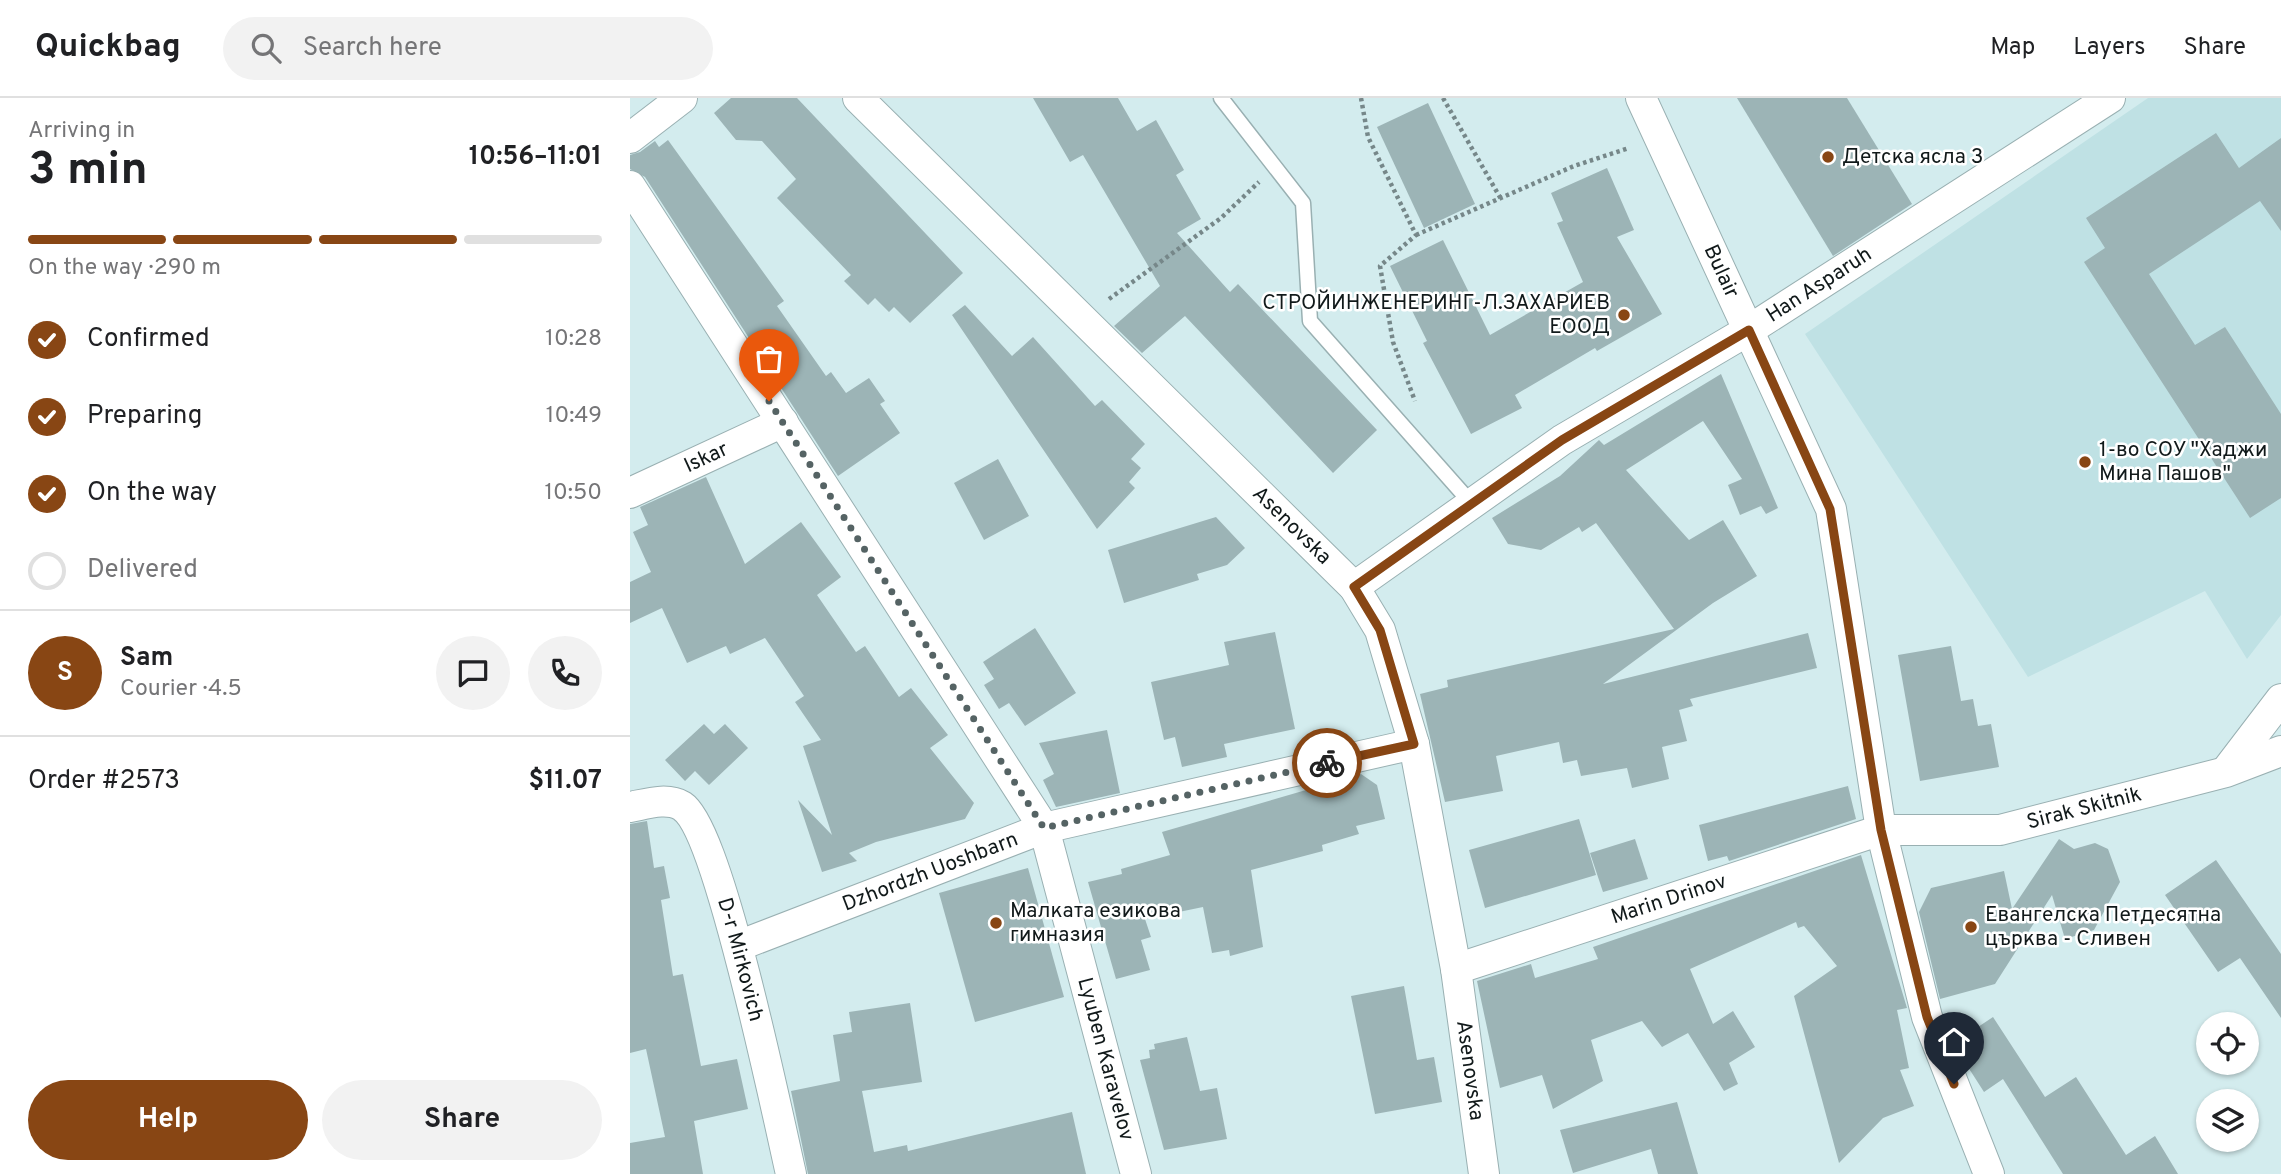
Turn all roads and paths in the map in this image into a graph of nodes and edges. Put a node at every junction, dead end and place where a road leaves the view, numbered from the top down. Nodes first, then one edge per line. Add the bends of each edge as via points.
1 (682, 98) edge
2 (858, 98) edge
3 (1221, 98) edge
4 (1361, 98) edge
5 (1443, 98) edge
6 (2110, 98) edge
7 (1651, 102) edge
8 (1660, 137) junction
9 (630, 138) edge
10 (1275, 167) junction
11 (630, 186) edge
12 (1501, 199) junction
13 (1416, 235) junction
14 (1083, 321) junction
15 (1749, 330) junction
16 (1417, 405) dead end
17 (783, 422) junction
18 (630, 493) edge
19 (1472, 504) junction
20 (1354, 587) junction
21 (2281, 699) edge
22 (1414, 744) junction
23 (2278, 755) edge
24 (2226, 772) junction
25 (630, 807) edge
26 (1044, 828) junction
27 (1881, 830) junction
28 (738, 946) junction
29 (1456, 969) junction
30 (791, 1174) edge
31 (1136, 1174) edge
32 (1484, 1174) edge
33 (1989, 1174) edge

1 - 9 street
2 - 14 street, Asenovska
3 - 10 lane
4 - 13 path via 1368,137
5 - 12 path
6 - 15 street, Han Asparuh
7 - 8 street, Bulair
8 - 12 path via 1574,166
8 - 15 street, Bulair
10 - 14 path via 1221,218 1129,282
10 - 19 lane via 1303,203 1310,321
11 - 17 street, Lyuben Karavelov
12 - 13 path
13 - 16 path via 1380,266 1393,342
14 - 20 street, Asenovska
15 - 19 street, Han Asparuh via 1562,440
15 - 27 street, Bulair via 1830,509
17 - 18 street, Iskar
17 - 26 street, Lyuben Karavelov
19 - 20 street, Han Asparuh
20 - 22 street, Asenovska via 1380,630
21 - 24 street
22 - 26 street, Dzhordzh Uoshbarn
22 - 29 street, Asenovska
23 - 24 street, Sirak Skitnik
24 - 27 street, Sirak Skitnik via 2000,830
25 - 28 street, D-r Mirkovich via 672,803 682,806 699,825
26 - 28 street, Dzhordzh Uoshbarn
26 - 31 street, Lyuben Karavelov
27 - 29 street, Marin Drinov
27 - 33 street, Bulair via 1927,1017
28 - 30 street, D-r Mirkovich
29 - 32 street, Asenovska

